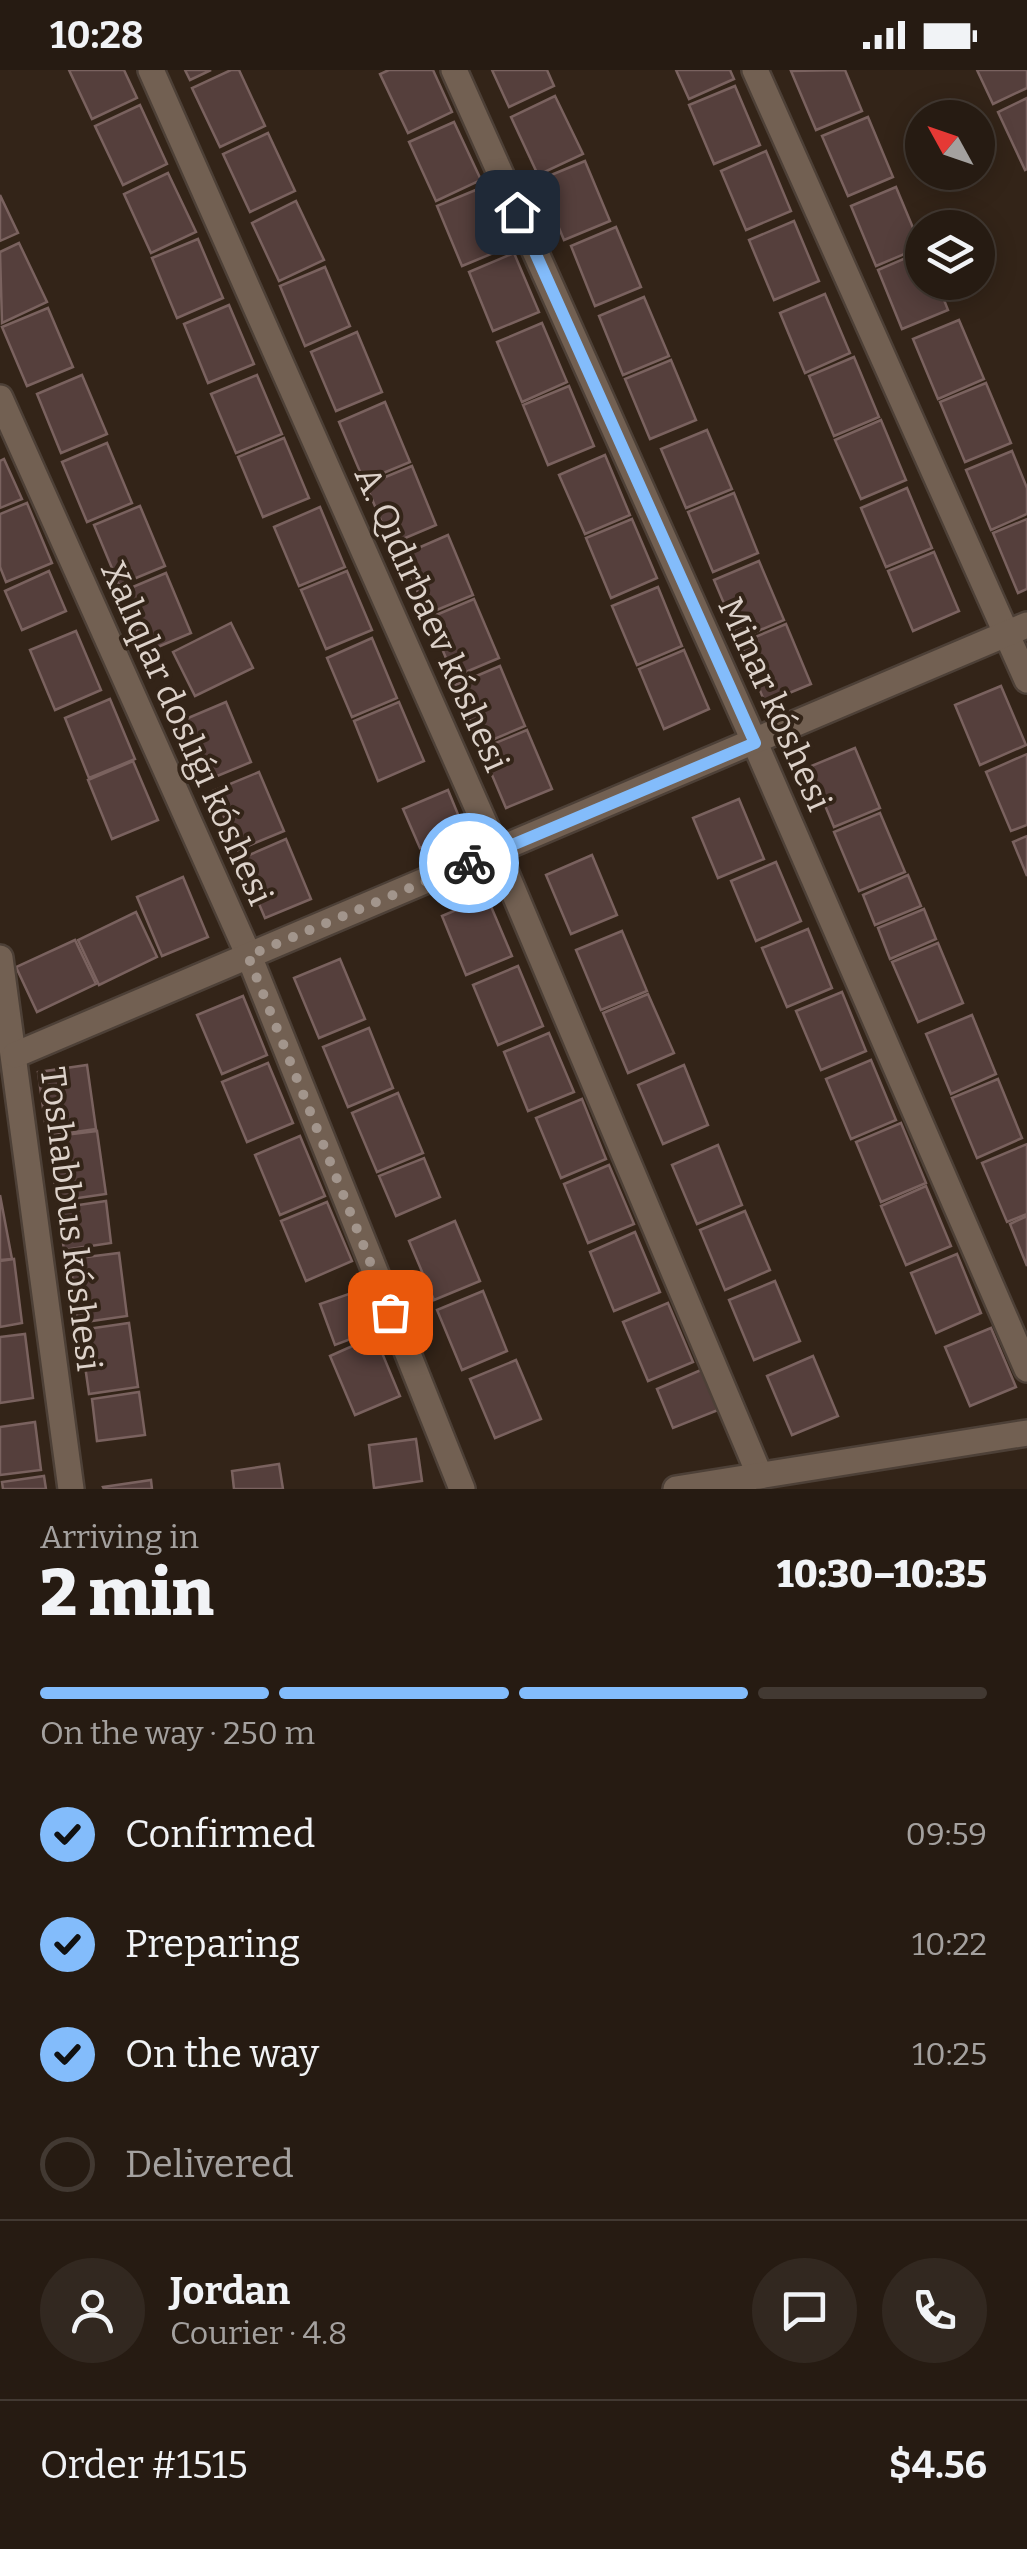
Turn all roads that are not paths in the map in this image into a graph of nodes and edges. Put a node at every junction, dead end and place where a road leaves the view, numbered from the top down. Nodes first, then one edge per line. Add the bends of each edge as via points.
1 (151, 70) edge
2 (454, 70) edge
3 (755, 70) edge
4 (0, 398) edge
5 (1017, 629) edge
6 (1027, 680) edge
7 (755, 743) junction
8 (496, 852) junction
9 (248, 956) junction
10 (0, 958) edge
11 (15, 1054) junction
12 (1027, 1369) edge
13 (1027, 1434) edge
14 (760, 1476) junction
15 (70, 1489) edge
16 (462, 1489) edge
17 (676, 1489) edge

1 - 8 street, A. Qıdırbaev kóshesi
2 - 7 street, Minar kóshesi
3 - 5 street
4 - 9 street, Xalıqlar doslıǵı kóshesi
5 - 6 street
5 - 7 street
7 - 8 street
7 - 12 street, Minar kóshesi
8 - 9 street
8 - 14 street, A. Qıdırbaev kóshesi
9 - 11 street
9 - 16 street, Xalıqlar doslıǵı kóshesi
10 - 11 street, Toshabbus kóshesi
11 - 15 street, Toshabbus kóshesi
13 - 14 street
14 - 17 street

